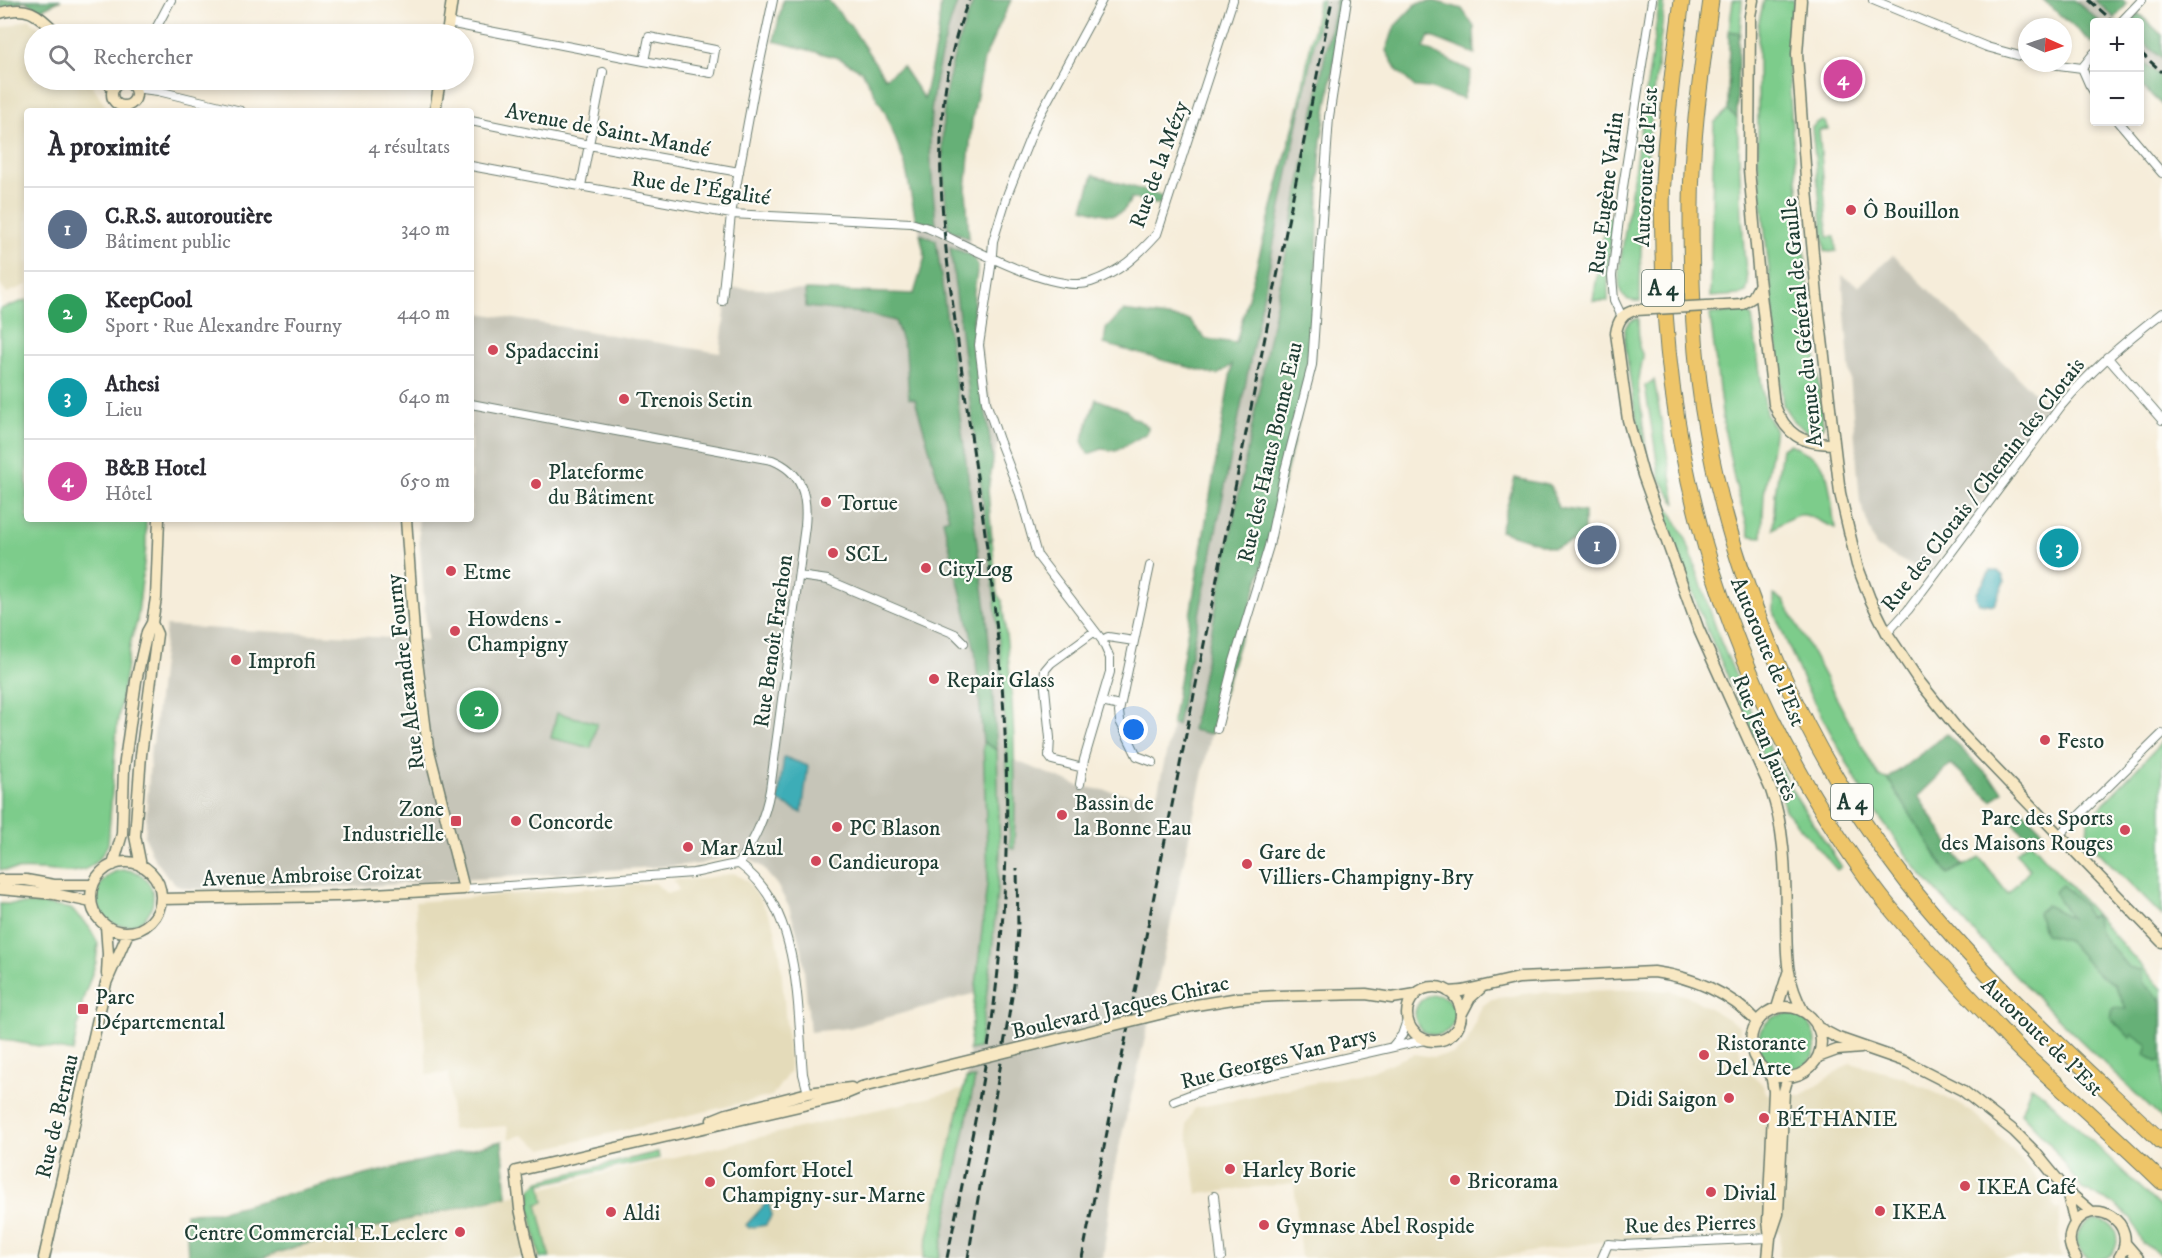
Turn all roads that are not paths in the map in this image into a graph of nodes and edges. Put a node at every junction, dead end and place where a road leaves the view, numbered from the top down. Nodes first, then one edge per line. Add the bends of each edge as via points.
1 (171, 0) edge
2 (452, 0) edge
3 (773, 0) edge
4 (1102, 0) edge
5 (1233, 0) edge
6 (1347, 0) edge
7 (1652, 0) edge
8 (1682, 0) edge
9 (1711, 0) edge
10 (1753, 0) edge
11 (1801, 0) edge
12 (1873, 0) edge
13 (2142, 0) edge
14 (0, 13) edge
15 (2125, 18) edge
16 (47, 24) edge
17 (158, 24) edge
18 (449, 24) edge
19 (474, 33) edge
20 (2018, 55) edge
21 (2090, 58) edge
22 (644, 61) junction
23 (2072, 67) edge
24 (2082, 68) junction
25 (603, 72) dead end
26 (2090, 86) edge
27 (114, 90) edge
28 (133, 90) edge
29 (154, 90) edge
30 (438, 90) edge
31 (123, 108) edge
32 (125, 108) edge
33 (229, 108) edge
34 (435, 108) edge
35 (474, 122) edge
36 (2122, 126) edge
37 (589, 145) junction
38 (474, 167) edge
39 (739, 172) junction
40 (2162, 173) edge
41 (581, 186) junction
42 (731, 214) junction
43 (992, 258) junction
44 (1760, 286) junction
45 (722, 301) dead end
46 (1742, 304) junction
47 (2162, 313) edge
48 (1764, 315) junction
49 (1622, 317) junction
50 (2108, 357) junction
51 (474, 405) edge
52 (2162, 420) edge
53 (1834, 444) junction
54 (159, 522) edge
55 (406, 522) edge
56 (1150, 566) dead end
57 (799, 576) junction
58 (152, 623) junction
59 (1698, 628) joint
60 (1095, 631) junction
61 (1887, 633) junction
62 (1102, 640) junction
63 (1134, 641) junction
64 (964, 643) dead end
65 (1101, 702) junction
66 (1120, 706) junction
67 (1217, 729) dead end
68 (2162, 734) edge
69 (1152, 762) dead end
70 (1083, 768) junction
71 (1080, 784) dead end
72 (2059, 835) junction
73 (739, 864) junction
74 (113, 865) junction
75 (141, 866) junction
76 (0, 880) edge
77 (93, 885) junction
78 (0, 889) edge
79 (464, 889) junction
80 (161, 899) junction
81 (91, 902) junction
82 (106, 926) junction
83 (128, 933) junction
84 (2162, 942) edge
85 (1788, 972) junction
86 (106, 983) junction
87 (1481, 987) junction
88 (1449, 992) junction
89 (1416, 994) junction
90 (1392, 998) junction
91 (1777, 1008) junction
92 (1803, 1011) junction
93 (1407, 1016) junction
94 (1461, 1016) junction
95 (1757, 1022) junction
96 (1817, 1027) junction
97 (1424, 1040) junction
98 (1392, 1047) junction
99 (1868, 1048) junction
100 (1818, 1057) junction
101 (1771, 1074) junction
102 (1788, 1077) junction
103 (810, 1099) junction
104 (1174, 1101) dead end
105 (762, 1110) junction
106 (723, 1123) junction
107 (687, 1131) junction
108 (2162, 1142) edge
109 (2162, 1182) edge
110 (2067, 1191) junction
111 (1214, 1196) dead end
112 (2092, 1212) junction
113 (2075, 1223) junction
114 (1770, 1238) junction
115 (2125, 1243) junction
116 (44, 1258) edge
117 (531, 1258) edge
118 (1221, 1258) edge
119 (1602, 1258) edge
120 (1768, 1258) edge
121 (2076, 1258) edge
122 (2118, 1258) edge
123 (2138, 1258) edge

1 - 17 street
2 - 18 main road
3 - 39 street
4 - 43 street via 1026,145 993,241
5 - 43 street, Rue de la Mézy via 1157,234 1134,260 1089,283 1036,277
6 - 67 street, Rue des Hauts Bonne Eau via 1329,117 1312,365 1269,546
7 - 49 street, Rue Eugène Varlin via 1612,276 1614,300
8 - 109 highway, Autoroute de l’Est / A 4 via 1662,184 1663,290 1670,370 1693,504 1735,635 1767,711 1802,779 1884,900 1937,963 2031,1061
9 - 108 highway, Autoroute de l’Est / A 4 via 1691,204 1695,341 1706,433 1719,494 1767,639 1827,764 1907,881 1963,948 2033,1020
10 - 44 main road via 1749,38 1749,170
11 - 53 main road, Avenue du Général de Gaulle via 1797,54 1806,178
12 - 20 street via 1956,35
13 - 15 street
14 - 16 main road via 22,9
19 - 22 street
21 - 24 street
22 - 22 street via 649,37 715,50 711,73
23 - 24 street
24 - 26 street
25 - 37 street
27 - 31 main road via 114,100
28 - 32 main road via 133,102
29 - 33 street
30 - 34 main road
35 - 37 street, Avenue de Saint-Mandé
36 - 40 street
37 - 39 street, Avenue de Saint-Mandé
37 - 41 street
38 - 41 street, Rue de l'Égalité
39 - 42 street
41 - 42 street, Rue de l'Égalité
42 - 43 street, Rue de l'Égalité via 911,223
42 - 45 street
43 - 60 street via 979,345 987,402 1037,555
44 - 46 main road
44 - 48 main road
46 - 48 main road
46 - 49 main road, bridge via 1636,310
47 - 50 street, Rue des Clotais / Chemin des Clotais
48 - 53 main road via 1774,404 1779,416 1803,441
49 - 59 main road, Rue Eugène Varlin via 1616,333 1628,420 1643,474
50 - 52 street
50 - 61 street, Rue des Clotais / Chemin des Clotais via 2061,406
51 - 57 street, Rue Benoît Frachon via 783,464 798,482 806,501
53 - 61 main road, Avenue du Général de Gaulle via 1850,538 1870,599
54 - 58 main road
55 - 79 main road, Rue Alexandre Fourny via 429,747
56 - 63 street
57 - 64 street via 828,580 955,634
57 - 73 street, Rue Benoît Frachon via 766,809
58 - 74 main road via 136,681 124,768 122,834
58 - 75 main road via 157,634 135,836
59 - 85 main road, Rue Jean Jaurès via 1778,811 1785,871
60 - 62 street
60 - 70 street via 1051,663 1044,678 1049,756
61 - 72 main road, Avenue du Général de Gaulle via 1918,681 1959,731
62 - 63 street via 1108,637
62 - 65 street via 1112,665
63 - 66 street
65 - 66 street
65 - 70 street
66 - 69 street via 1120,721 1137,756
68 - 72 street
70 - 71 street
72 - 84 main road, Avenue du Général de Gaulle
73 - 79 street via 693,873
73 - 103 street via 759,882 783,923 791,959 803,1074
74 - 75 main road
74 - 77 main road
75 - 80 main road via 156,879
76 - 77 main road
77 - 81 main road
78 - 81 main road
79 - 80 main road, Avenue Ambroise Croizat
80 - 83 main road via 154,918
81 - 82 main road
82 - 83 main road
82 - 86 main road, Rue de Bernau
83 - 86 main road, Rue de Bernau
85 - 91 main road, Rue Jean Jaurès
85 - 92 main road, Rue Jean Jaurès
86 - 116 main road, Rue de Bernau
87 - 88 main road, Boulevard Jacques Chirac
87 - 94 main road
87 - 95 main road, Boulevard Jacques Chirac via 1519,978 1654,972 1676,975 1716,991
88 - 89 main road, Boulevard Jacques Chirac via 1429,987
88 - 94 main road via 1458,1002
89 - 90 main road, Boulevard Jacques Chirac
89 - 93 main road via 1408,1004
90 - 93 main road
90 - 103 main road, Boulevard Jacques Chirac, bridge via 1366,994 1277,996 1196,1005 862,1087 838,1097
91 - 92 main road
91 - 95 main road
92 - 96 main road, Rue Jean Jaurès
93 - 97 main road via 1414,1034
93 - 98 street, Rue Georges Van Parys via 1402,1035
94 - 97 main road via 1450,1036 1440,1041
95 - 101 main road via 1751,1039 1752,1052 1757,1063
96 - 99 main road
96 - 100 main road via 1821,1042
97 - 98 street, Rue Georges Van Parys
98 - 104 street, Rue Georges Van Parys via 1200,1091
99 - 100 main road via 1847,1048
99 - 110 main road via 1939,1077 1979,1102 2035,1152
100 - 102 main road via 1809,1069
101 - 102 main road
101 - 114 main road via 1774,1091
102 - 114 main road via 1778,1214
103 - 105 main road, Boulevard Jacques Chirac
103 - 106 main road
105 - 106 main road
105 - 107 main road via 727,1114
106 - 107 main road
107 - 117 main road via 516,1171
110 - 112 main road
110 - 113 main road
111 - 118 street
112 - 113 main road
112 - 115 main road via 2116,1220 2122,1227
113 - 121 main road via 2069,1239
114 - 119 street, Rue des Pierres via 1608,1244
114 - 120 main road
115 - 122 main road
115 - 123 main road

